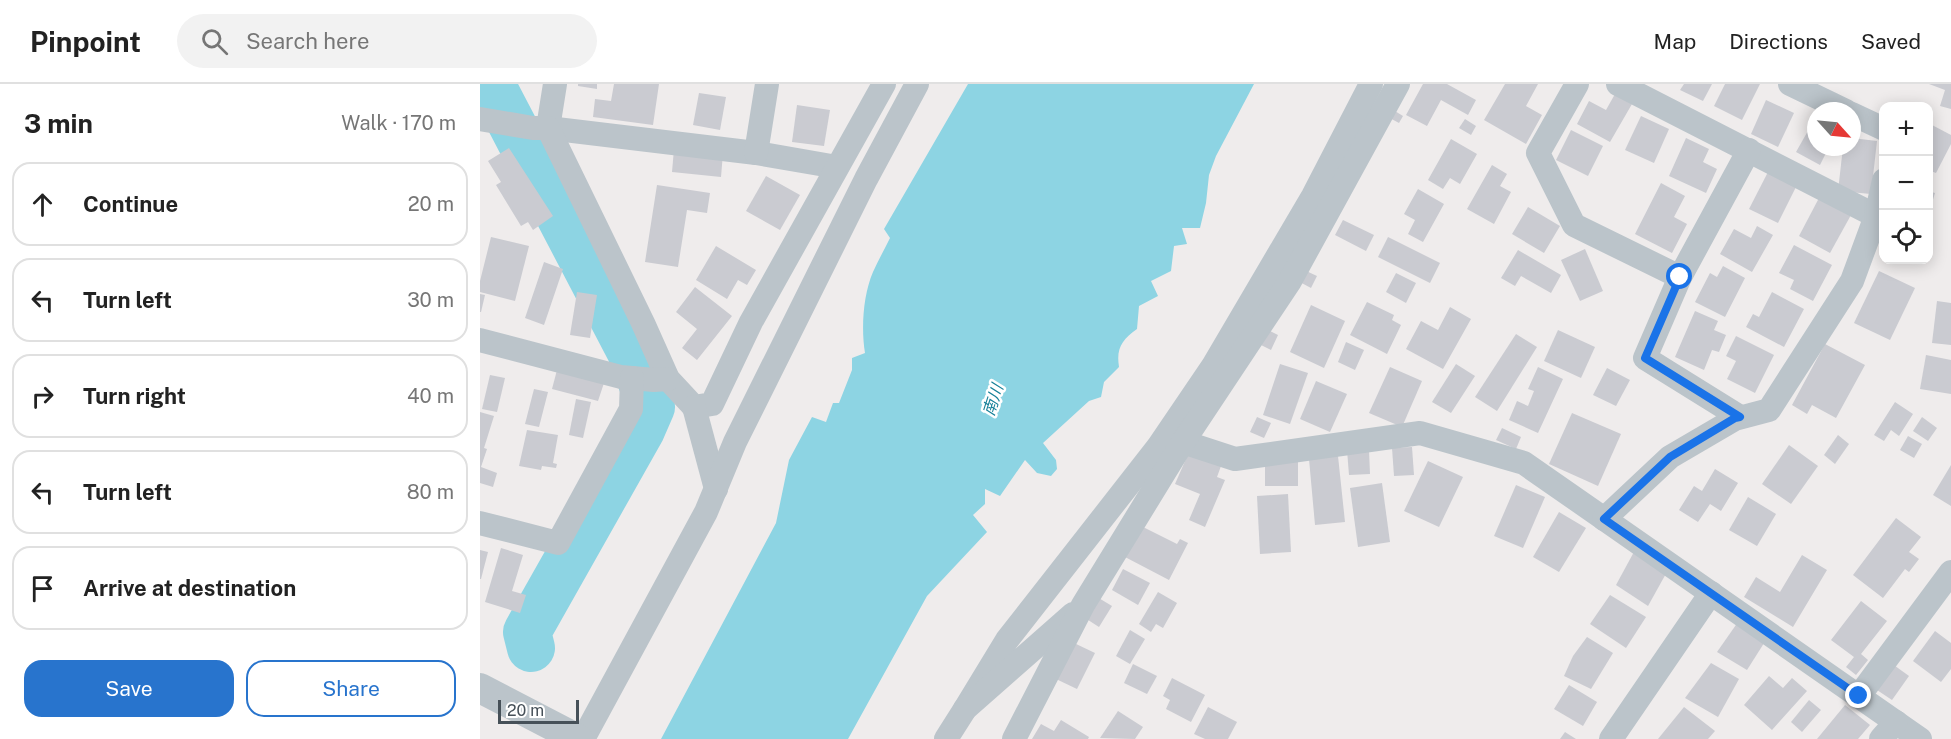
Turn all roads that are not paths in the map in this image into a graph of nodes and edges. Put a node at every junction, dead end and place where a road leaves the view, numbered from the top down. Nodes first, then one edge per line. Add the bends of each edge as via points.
1 (555, 84) edge
2 (767, 84) edge
3 (884, 84) edge
4 (917, 84) edge
5 (1371, 84) edge
6 (1398, 84) edge
7 (1576, 84) edge
8 (1618, 84) edge
9 (1790, 84) edge
10 (1827, 102) edge
11 (1861, 118) edge
12 (480, 119) edge
13 (1879, 127) edge
14 (541, 128) junction
15 (1749, 150) junction
16 (756, 153) junction
17 (837, 167) junction
18 (1879, 202) edge
19 (1876, 216) junction
20 (1680, 277) junction
21 (480, 339) edge
22 (644, 378) junction
23 (694, 407) junction
24 (1740, 417) junction
25 (1184, 442) junction
26 (716, 489) junction
27 (1604, 519) junction
28 (480, 523) edge
29 (1951, 572) edge
30 (1711, 593) junction
31 (1083, 605) junction
32 (480, 688) edge
33 (1859, 696) junction
34 (965, 709) junction
35 (1888, 730) edge
36 (580, 739) edge
37 (946, 739) edge
38 (1014, 739) edge
39 (1611, 739) edge
40 (1920, 739) edge

1 - 14 street
2 - 16 street
3 - 17 street
4 - 26 street via 735,442
5 - 34 street via 1313,196 1213,366 1158,447 1007,640
6 - 25 street via 1290,281
7 - 20 street via 1538,153 1574,225
8 - 15 street
9 - 10 street
11 - 13 street
12 - 14 street
14 - 16 street
14 - 22 street via 643,324
15 - 19 street
15 - 20 street
16 - 17 street
17 - 23 street via 750,322 712,404
18 - 19 street
19 - 24 street via 1852,281 1769,410
20 - 24 street via 1645,358
21 - 22 street
22 - 23 street
22 - 28 street via 558,543
23 - 26 street
24 - 27 street via 1670,457
25 - 27 street via 1235,459 1420,433 1524,463
25 - 31 street
26 - 36 street
27 - 30 street
29 - 33 street
30 - 33 street
30 - 39 street
31 - 34 street
31 - 38 street
32 - 36 street
33 - 35 street
34 - 37 street
35 - 40 street

